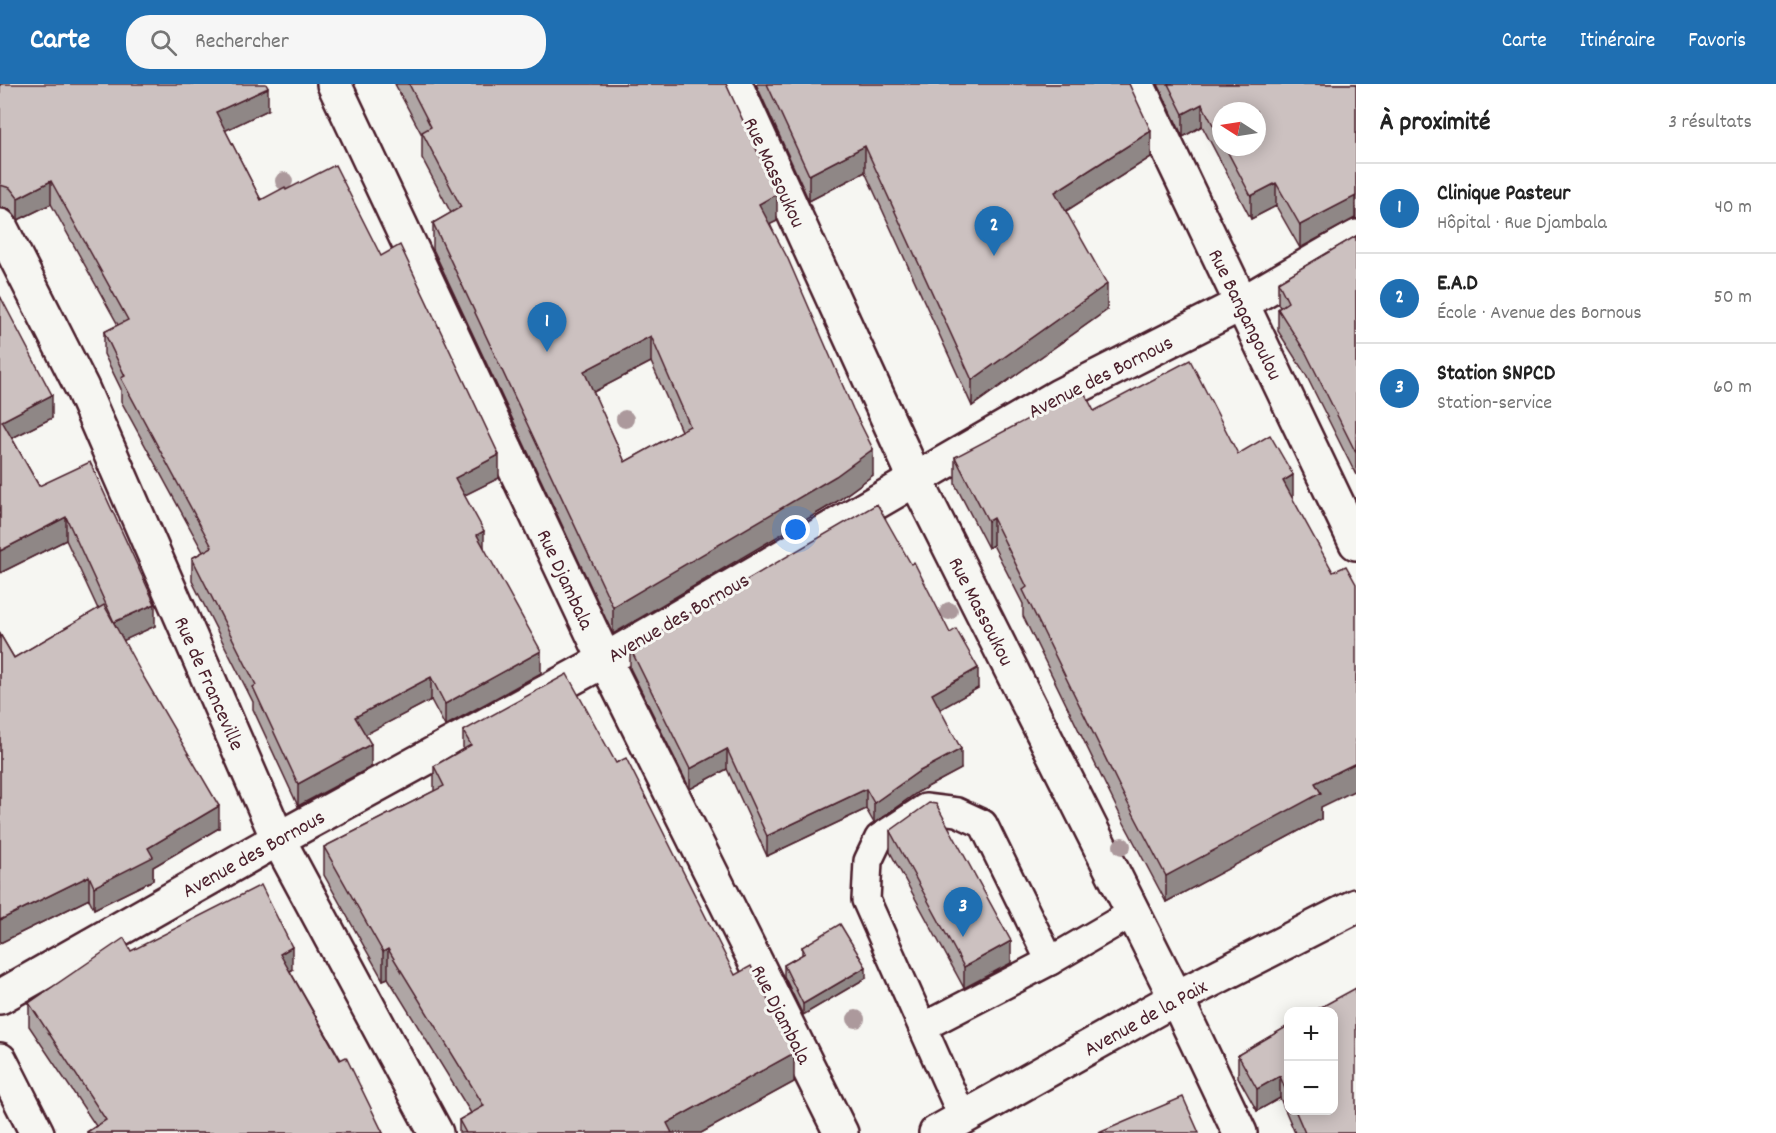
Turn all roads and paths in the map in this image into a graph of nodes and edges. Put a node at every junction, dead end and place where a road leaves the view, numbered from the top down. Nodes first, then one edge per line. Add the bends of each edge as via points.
1 (334, 84) edge
2 (735, 84) edge
3 (1137, 84) edge
4 (0, 226) edge
5 (1356, 237) edge
6 (1241, 304) junction
7 (915, 478) junction
8 (1356, 543) edge
9 (604, 660) junction
10 (278, 838) junction
11 (1356, 906) edge
12 (1134, 912) junction
13 (1050, 961) junction
14 (0, 997) edge
15 (1176, 998) junction
16 (923, 1027) junction
17 (0, 1060) edge
18 (950, 1126) edge
19 (37, 1133) edge
20 (436, 1133) edge
21 (841, 1133) edge
22 (1240, 1133) edge

1 - 9 street, Rue Djambala
2 - 7 street, Rue Massoukou
3 - 6 street, Rue Bangangoulou
4 - 10 street, Rue de Franceville via 82,388
5 - 6 street, Avenue des Bornous
6 - 7 street, Avenue des Bornous via 1059,396
6 - 8 street, Rue Bangangoulou
7 - 9 street, Avenue des Bornous
7 - 12 street, Rue Massoukou
9 - 10 street, Avenue des Bornous
9 - 21 street, Rue Djambala
10 - 14 street, Avenue des Bornous
10 - 20 street, Rue de Franceville
11 - 15 street, Avenue de la Paix
12 - 13 lane
12 - 15 street, Rue Massoukou
13 - 16 lane
13 - 16 lane via 983,824 957,812 925,808 879,838 868,861 866,900
15 - 18 street, Avenue de la Paix
15 - 22 street, Rue Massoukou
16 - 18 lane
17 - 19 street

